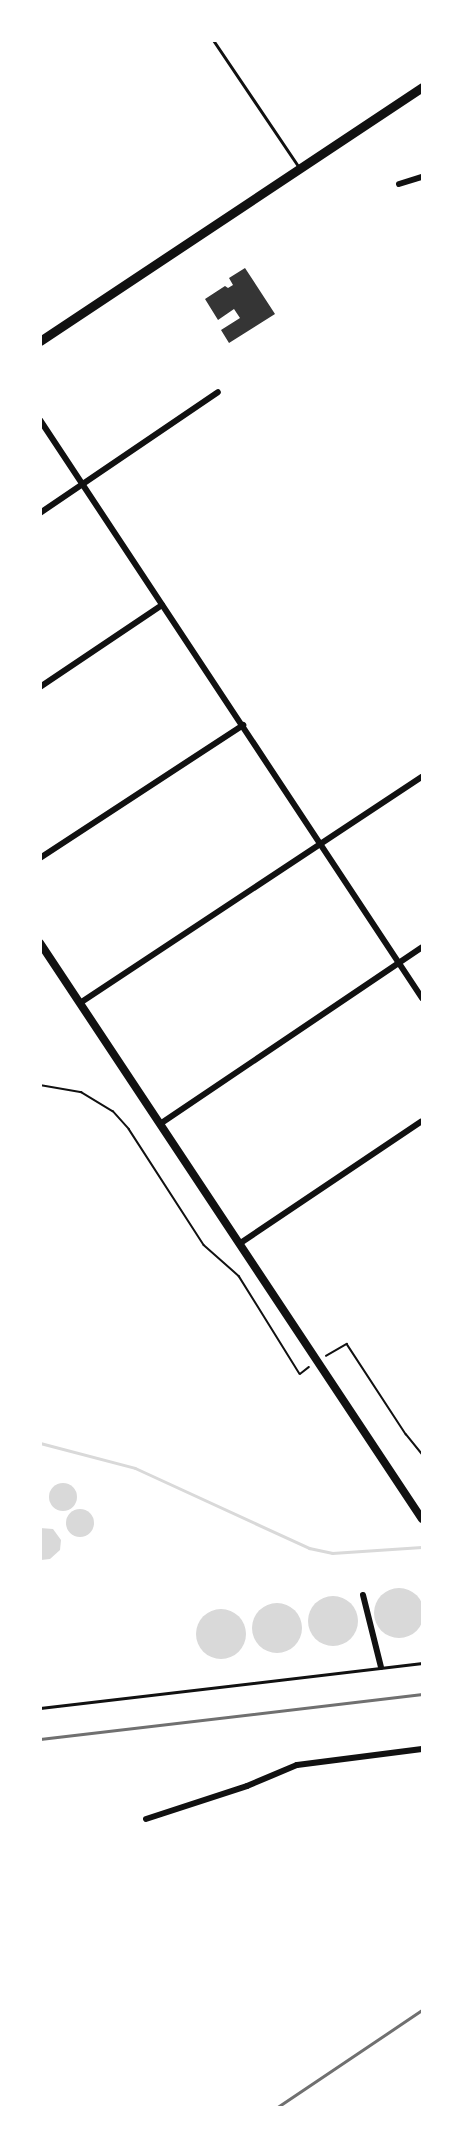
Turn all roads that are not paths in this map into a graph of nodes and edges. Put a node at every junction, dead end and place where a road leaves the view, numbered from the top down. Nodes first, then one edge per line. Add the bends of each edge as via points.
1 (213, 40) edge
2 (423, 87) edge
3 (300, 169) junction
4 (423, 177) edge
5 (399, 184) dead end
6 (40, 341) edge
7 (218, 392) dead end
8 (40, 420) edge
9 (82, 485) junction
10 (40, 513) edge
11 (162, 604) junction
12 (40, 687) edge
13 (243, 725) junction
14 (423, 777) edge
15 (321, 844) junction
16 (40, 858) edge
17 (40, 943) edge
18 (423, 947) edge
19 (399, 962) junction
20 (423, 998) edge
21 (80, 1003) junction
22 (423, 1121) edge
23 (160, 1124) junction
24 (239, 1244) junction
25 (423, 1520) edge
26 (363, 1595) dead end
27 (423, 1663) edge
28 (381, 1667) junction
29 (40, 1708) edge
30 (423, 1749) edge
31 (146, 1819) dead end

1 - 3 lane
2 - 3 main road
3 - 6 main road
4 - 5 street
7 - 9 street
8 - 9 street
9 - 10 street
9 - 11 street
11 - 12 street
11 - 13 street
13 - 15 street
13 - 16 street
14 - 15 street
15 - 19 street
15 - 21 street
17 - 21 street
18 - 19 street
19 - 20 street
19 - 23 street
21 - 23 street
22 - 24 street
23 - 24 street
24 - 25 street
26 - 28 street
27 - 28 lane
28 - 29 lane
30 - 31 street via 297,1766

